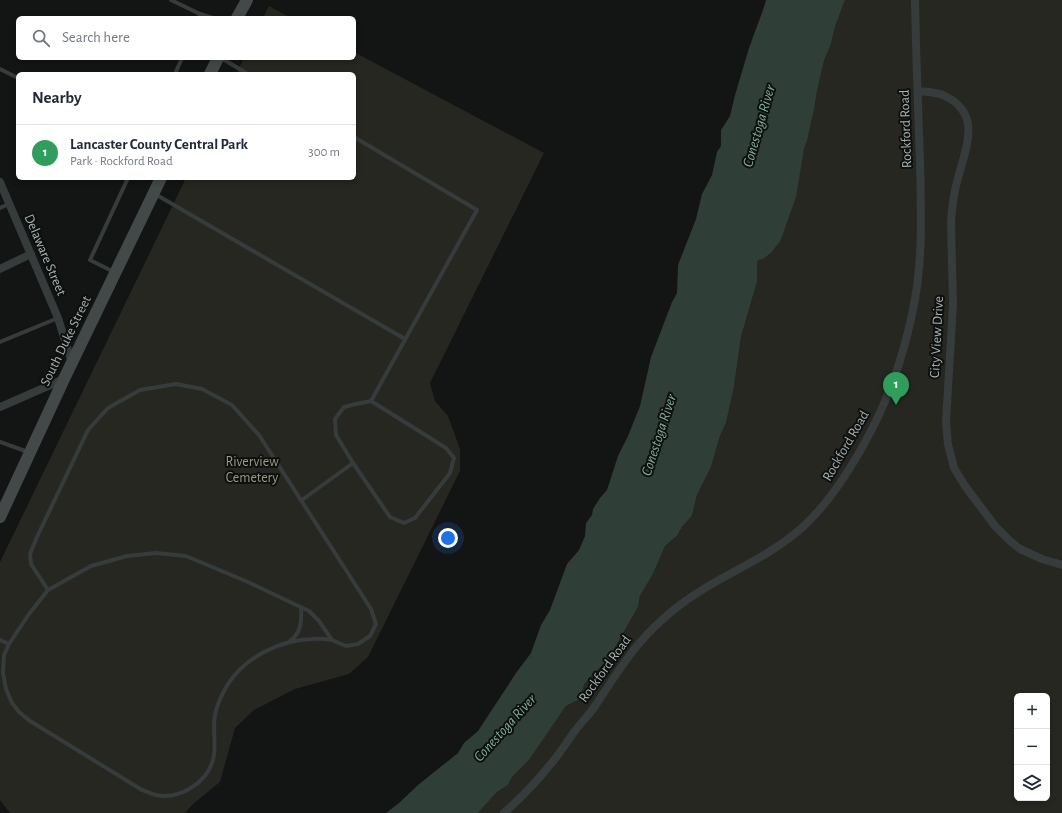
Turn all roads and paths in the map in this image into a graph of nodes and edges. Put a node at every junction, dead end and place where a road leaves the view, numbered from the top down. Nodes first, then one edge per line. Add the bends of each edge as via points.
1 (171, 0) edge
2 (246, 0) edge
3 (914, 0) edge
4 (199, 16) edge
5 (238, 16) edge
6 (181, 60) edge
7 (218, 60) edge
8 (223, 60) edge
9 (0, 69) edge
10 (176, 72) edge
11 (211, 72) edge
12 (244, 72) edge
13 (16, 77) edge
14 (918, 91) junction
15 (356, 138) edge
16 (127, 180) edge
17 (159, 180) edge
18 (0, 182) edge
19 (153, 193) junction
20 (10, 204) junction
21 (0, 208) edge
22 (31, 254) junction
23 (0, 269) edge
24 (115, 272) junction
25 (58, 318) junction
26 (405, 339) junction
27 (0, 342) edge
28 (72, 363) junction
29 (64, 380) junction
30 (371, 401) junction
31 (0, 406) edge
32 (0, 442) edge
33 (30, 452) junction
34 (353, 463) junction
35 (302, 500) junction
36 (0, 517) edge
37 (1062, 565) edge
38 (48, 590) junction
39 (301, 608) junction
40 (0, 640) edge
41 (332, 640) junction
42 (288, 643) junction
43 (9, 644) junction
44 (504, 813) edge

1 - 4 lane
2 - 5 main road
3 - 14 street, Rockford Road
6 - 10 lane
7 - 11 main road
8 - 12 lane
9 - 13 lane
14 - 37 street, City View Drive via 946,96 959,105 969,127 966,151 951,208 953,304 946,430 954,468 995,526 1010,541 1042,559
14 - 44 street, Rockford Road via 921,228 916,297 892,383 861,452 835,491 804,526 781,544 692,596 661,620 626,660 554,760
15 - 26 lane via 477,210
16 - 24 lane via 90,260
17 - 19 main road, South Duke Street
18 - 20 street, Delaware Street
19 - 24 main road, South Duke Street
19 - 26 lane
20 - 21 lane
20 - 22 street, Delaware Street
22 - 23 street
22 - 25 street, Delaware Street
24 - 28 main road, South Duke Street
25 - 27 lane
25 - 28 street, Delaware Street
26 - 30 lane
28 - 29 main road, South Duke Street
29 - 31 street
29 - 33 main road, South Duke Street
30 - 34 lane via 344,407 335,419 336,435
30 - 34 lane via 446,448 454,458 450,474 415,518 404,523 390,517
32 - 33 lane
33 - 36 main road, South Duke Street
34 - 35 lane
35 - 38 lane via 259,435 232,405 202,389 176,384 140,390 108,408 88,430 37,537 30,554 31,564
35 - 41 lane via 371,609 376,624 370,636 358,644 346,646
38 - 39 lane via 91,566 127,556 156,553 186,556
38 - 43 lane
39 - 41 lane via 309,611 319,621
39 - 42 lane via 300,629 295,638
40 - 43 lane
41 - 42 lane via 314,639
42 - 43 lane via 255,657 237,672 219,701 215,714 215,750 210,768 190,789 167,796 142,790 19,712 6,689 3,673 4,655

